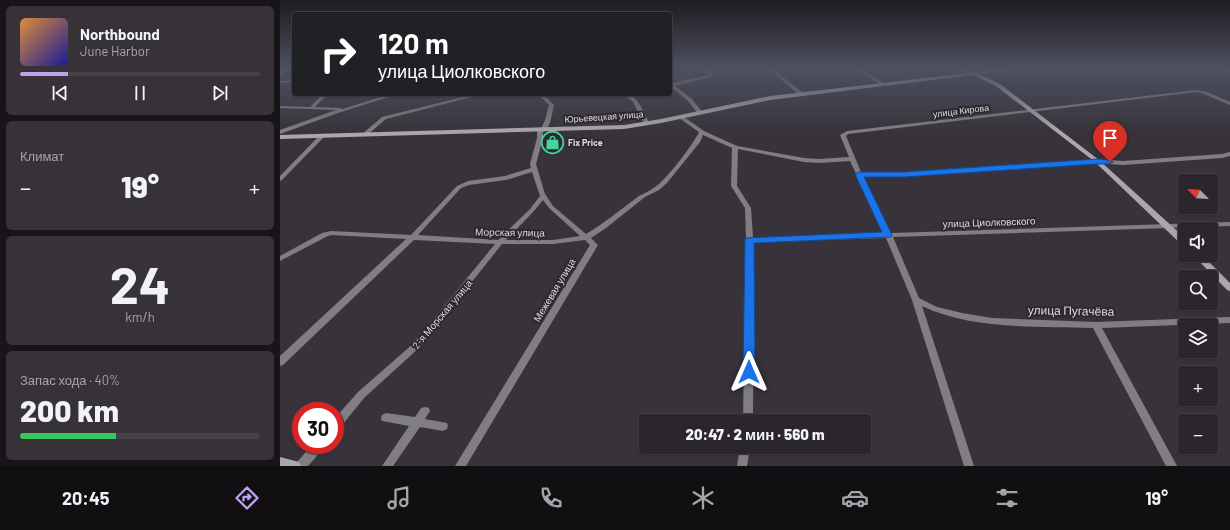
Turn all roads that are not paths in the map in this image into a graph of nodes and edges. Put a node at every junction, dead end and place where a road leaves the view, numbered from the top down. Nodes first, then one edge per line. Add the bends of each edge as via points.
1 (678, 90) edge
2 (796, 90) edge
3 (836, 90) edge
4 (1004, 90) edge
5 (801, 94) junction
6 (324, 96) edge
7 (389, 96) edge
8 (473, 96) edge
9 (542, 96) edge
10 (629, 96) edge
11 (1230, 104) edge
12 (280, 107) edge
13 (311, 108) junction
14 (346, 109) junction
15 (1031, 111) junction
16 (700, 113) junction
17 (681, 117) junction
18 (647, 124) junction
19 (542, 130) junction
20 (280, 132) edge
21 (702, 132) junction
22 (364, 135) junction
23 (322, 136) junction
24 (280, 137) edge
25 (735, 147) junction
26 (1230, 154) edge
27 (852, 159) junction
28 (1097, 162) junction
29 (535, 169) junction
30 (859, 174) junction
31 (280, 179) edge
32 (543, 196) junction
33 (1230, 224) edge
34 (1168, 226) junction
35 (888, 235) junction
36 (1178, 237) edge
37 (586, 238) junction
38 (411, 239) junction
39 (750, 240) junction
40 (500, 242) junction
41 (280, 259) edge
42 (1203, 262) edge
43 (1230, 288) edge
44 (916, 300) junction
45 (1230, 320) edge
46 (1096, 325) junction
47 (280, 362) edge
48 (425, 411) dead end
49 (748, 414) edge
50 (344, 415) edge
51 (386, 418) dead end
52 (417, 422) junction
53 (443, 426) dead end
54 (311, 454) edge
55 (744, 454) edge
56 (280, 463) edge
57 (295, 466) edge
58 (301, 466) edge
59 (387, 466) edge
60 (460, 466) edge
61 (742, 466) edge
62 (969, 466) edge
63 (1172, 466) edge

1 - 16 street
2 - 5 street
3 - 5 main road, Юрьевецкая улица
4 - 15 main road
5 - 16 main road, Юрьевецкая улица via 750,101
6 - 13 street
7 - 14 street
8 - 22 street via 384,118
9 - 19 street via 552,104 548,120
10 - 18 street via 635,101
11 - 15 street, улица Кирова via 1200,91
12 - 13 street
13 - 14 street
14 - 20 street
15 - 27 street, улица Кирова via 844,134
15 - 28 main road
16 - 17 main road, Юрьевецкая улица
17 - 18 main road, Юрьевецкая улица
17 - 21 street
18 - 19 main road, Юрьевецкая улица
19 - 22 main road, Юрьевецкая улица
19 - 29 street via 533,164
21 - 25 street
21 - 37 street, Морская улица via 698,141 665,182
22 - 23 main road, Юрьевецкая улица
23 - 24 main road, Юрьевецкая улица
23 - 31 street
25 - 27 street via 804,160
25 - 39 street via 734,186 748,208
26 - 28 street via 1122,163
27 - 30 street
28 - 30 street via 904,174
28 - 34 main road
29 - 32 street
29 - 38 street via 506,178 459,186
30 - 35 street
32 - 37 street via 551,207
32 - 40 street, 2-я Морская улица
33 - 34 street, улица Циолковского
34 - 35 street, улица Циолковского
34 - 36 main road
35 - 39 street, улица Циолковского
35 - 44 street
37 - 40 street, Морская улица via 553,242
37 - 60 street, Межевая улица via 594,245
38 - 40 street, Морская улица
38 - 41 street, Морская улица via 331,233
38 - 47 street
39 - 49 street
40 - 50 street, 2-я Морская улица via 417,345 361,395
42 - 43 main road
44 - 46 street, улица Пугачёва via 934,309 992,321
44 - 62 street
45 - 46 street, улица Пугачёва
46 - 63 street
48 - 52 street
51 - 52 street
52 - 53 street
52 - 59 street
54 - 58 street
55 - 61 street
56 - 57 main road

